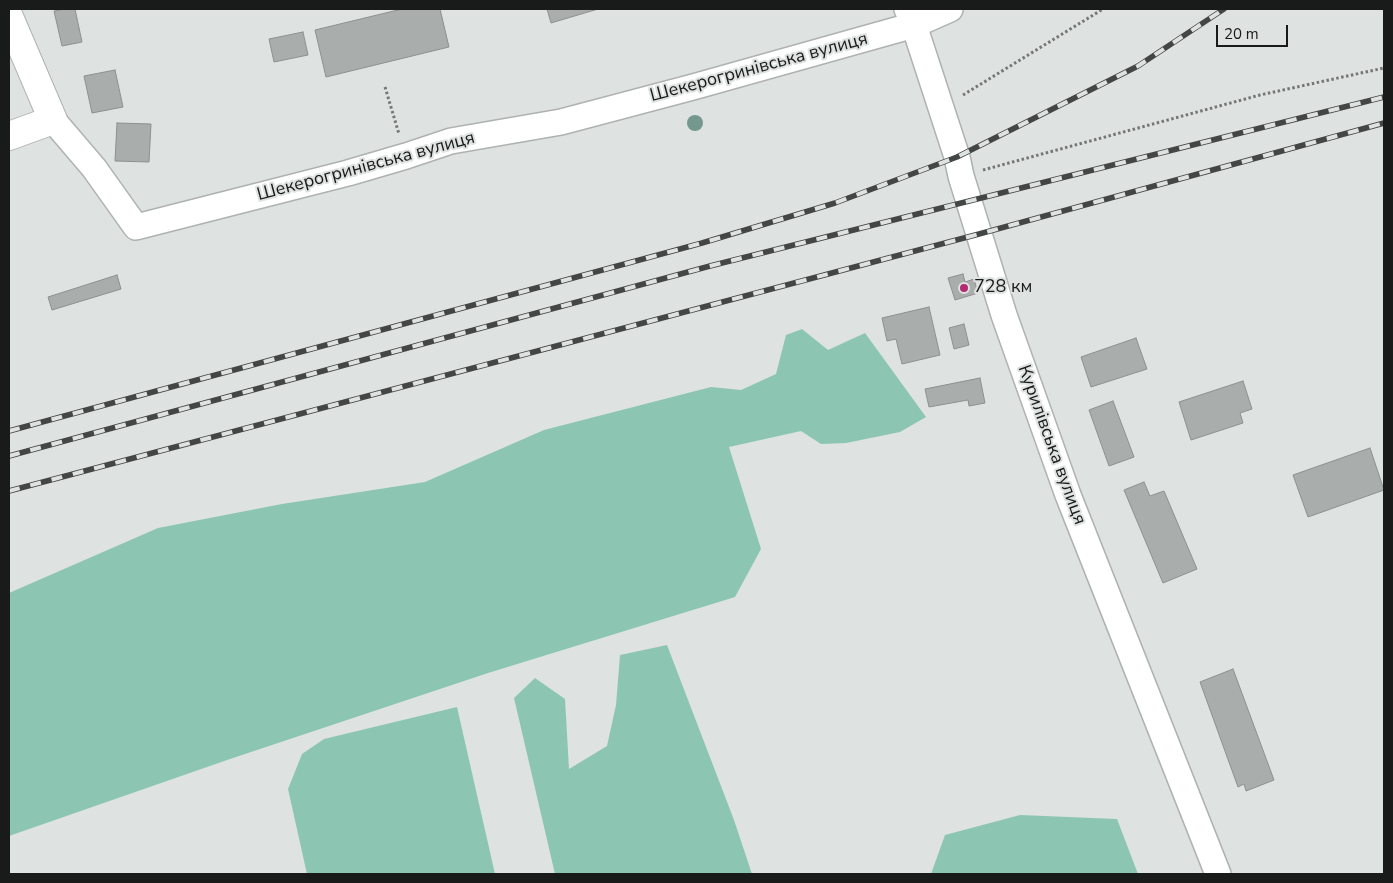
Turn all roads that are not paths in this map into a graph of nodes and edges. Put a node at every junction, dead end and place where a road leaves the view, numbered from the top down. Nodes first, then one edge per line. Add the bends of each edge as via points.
1 (950, 9) edge
2 (9, 17) edge
3 (910, 17) edge
4 (53, 120) junction
5 (9, 136) edge
6 (1218, 874) edge

1 - 3 street, Шекерогринівська вулиця
2 - 4 street, Шекерогринівська вулиця
3 - 4 street, Шекерогринівська вулиця via 561,122 451,141 348,173 136,227 94,168
3 - 6 street, Курилівська вулиця via 957,157 1004,315 1068,495
4 - 5 street

